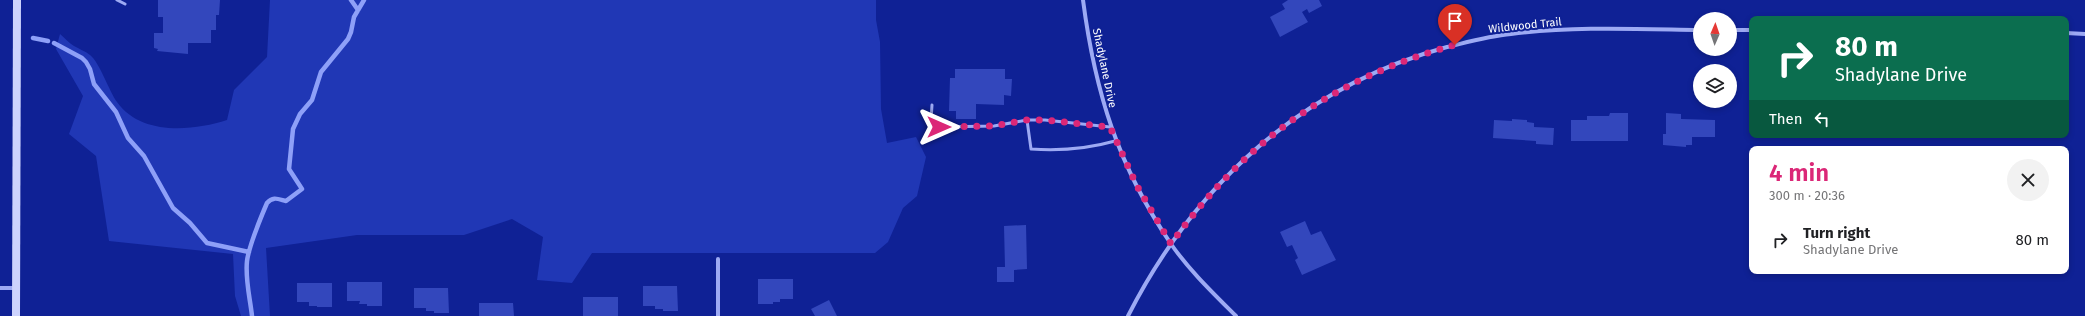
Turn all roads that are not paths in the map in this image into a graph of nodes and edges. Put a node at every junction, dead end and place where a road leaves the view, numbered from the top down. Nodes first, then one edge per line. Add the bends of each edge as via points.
1 (17, 0) edge
2 (117, 0) edge
3 (1083, 0) edge
4 (125, 4) dead end
5 (1693, 30) edge
6 (1737, 30) edge
7 (1749, 30) edge
8 (2069, 33) edge
9 (2085, 34) edge
10 (932, 105) dead end
11 (1026, 120) junction
12 (1110, 127) junction
13 (1115, 141) junction
14 (1171, 244) junction
15 (718, 259) dead end
16 (0, 288) edge
17 (16, 288) junction
18 (16, 316) edge
19 (718, 316) edge
20 (1128, 316) edge
21 (1236, 316) edge

1 - 17 street
2 - 4 lane
3 - 12 street, Shadylane Drive via 1092,57
5 - 14 street, Wildwood Trail via 1584,29 1509,34 1455,45 1368,75 1318,102 1250,153 1208,195
6 - 7 street
8 - 9 street
10 - 11 lane via 931,120 939,127 994,126
11 - 12 lane
11 - 13 lane via 1031,149 1092,148
12 - 13 street, Shadylane Drive
13 - 14 street, Shadylane Drive via 1137,186
14 - 20 street, Wildwood Trail
14 - 21 street, Shadylane Drive
15 - 19 street
16 - 17 street
17 - 18 street

